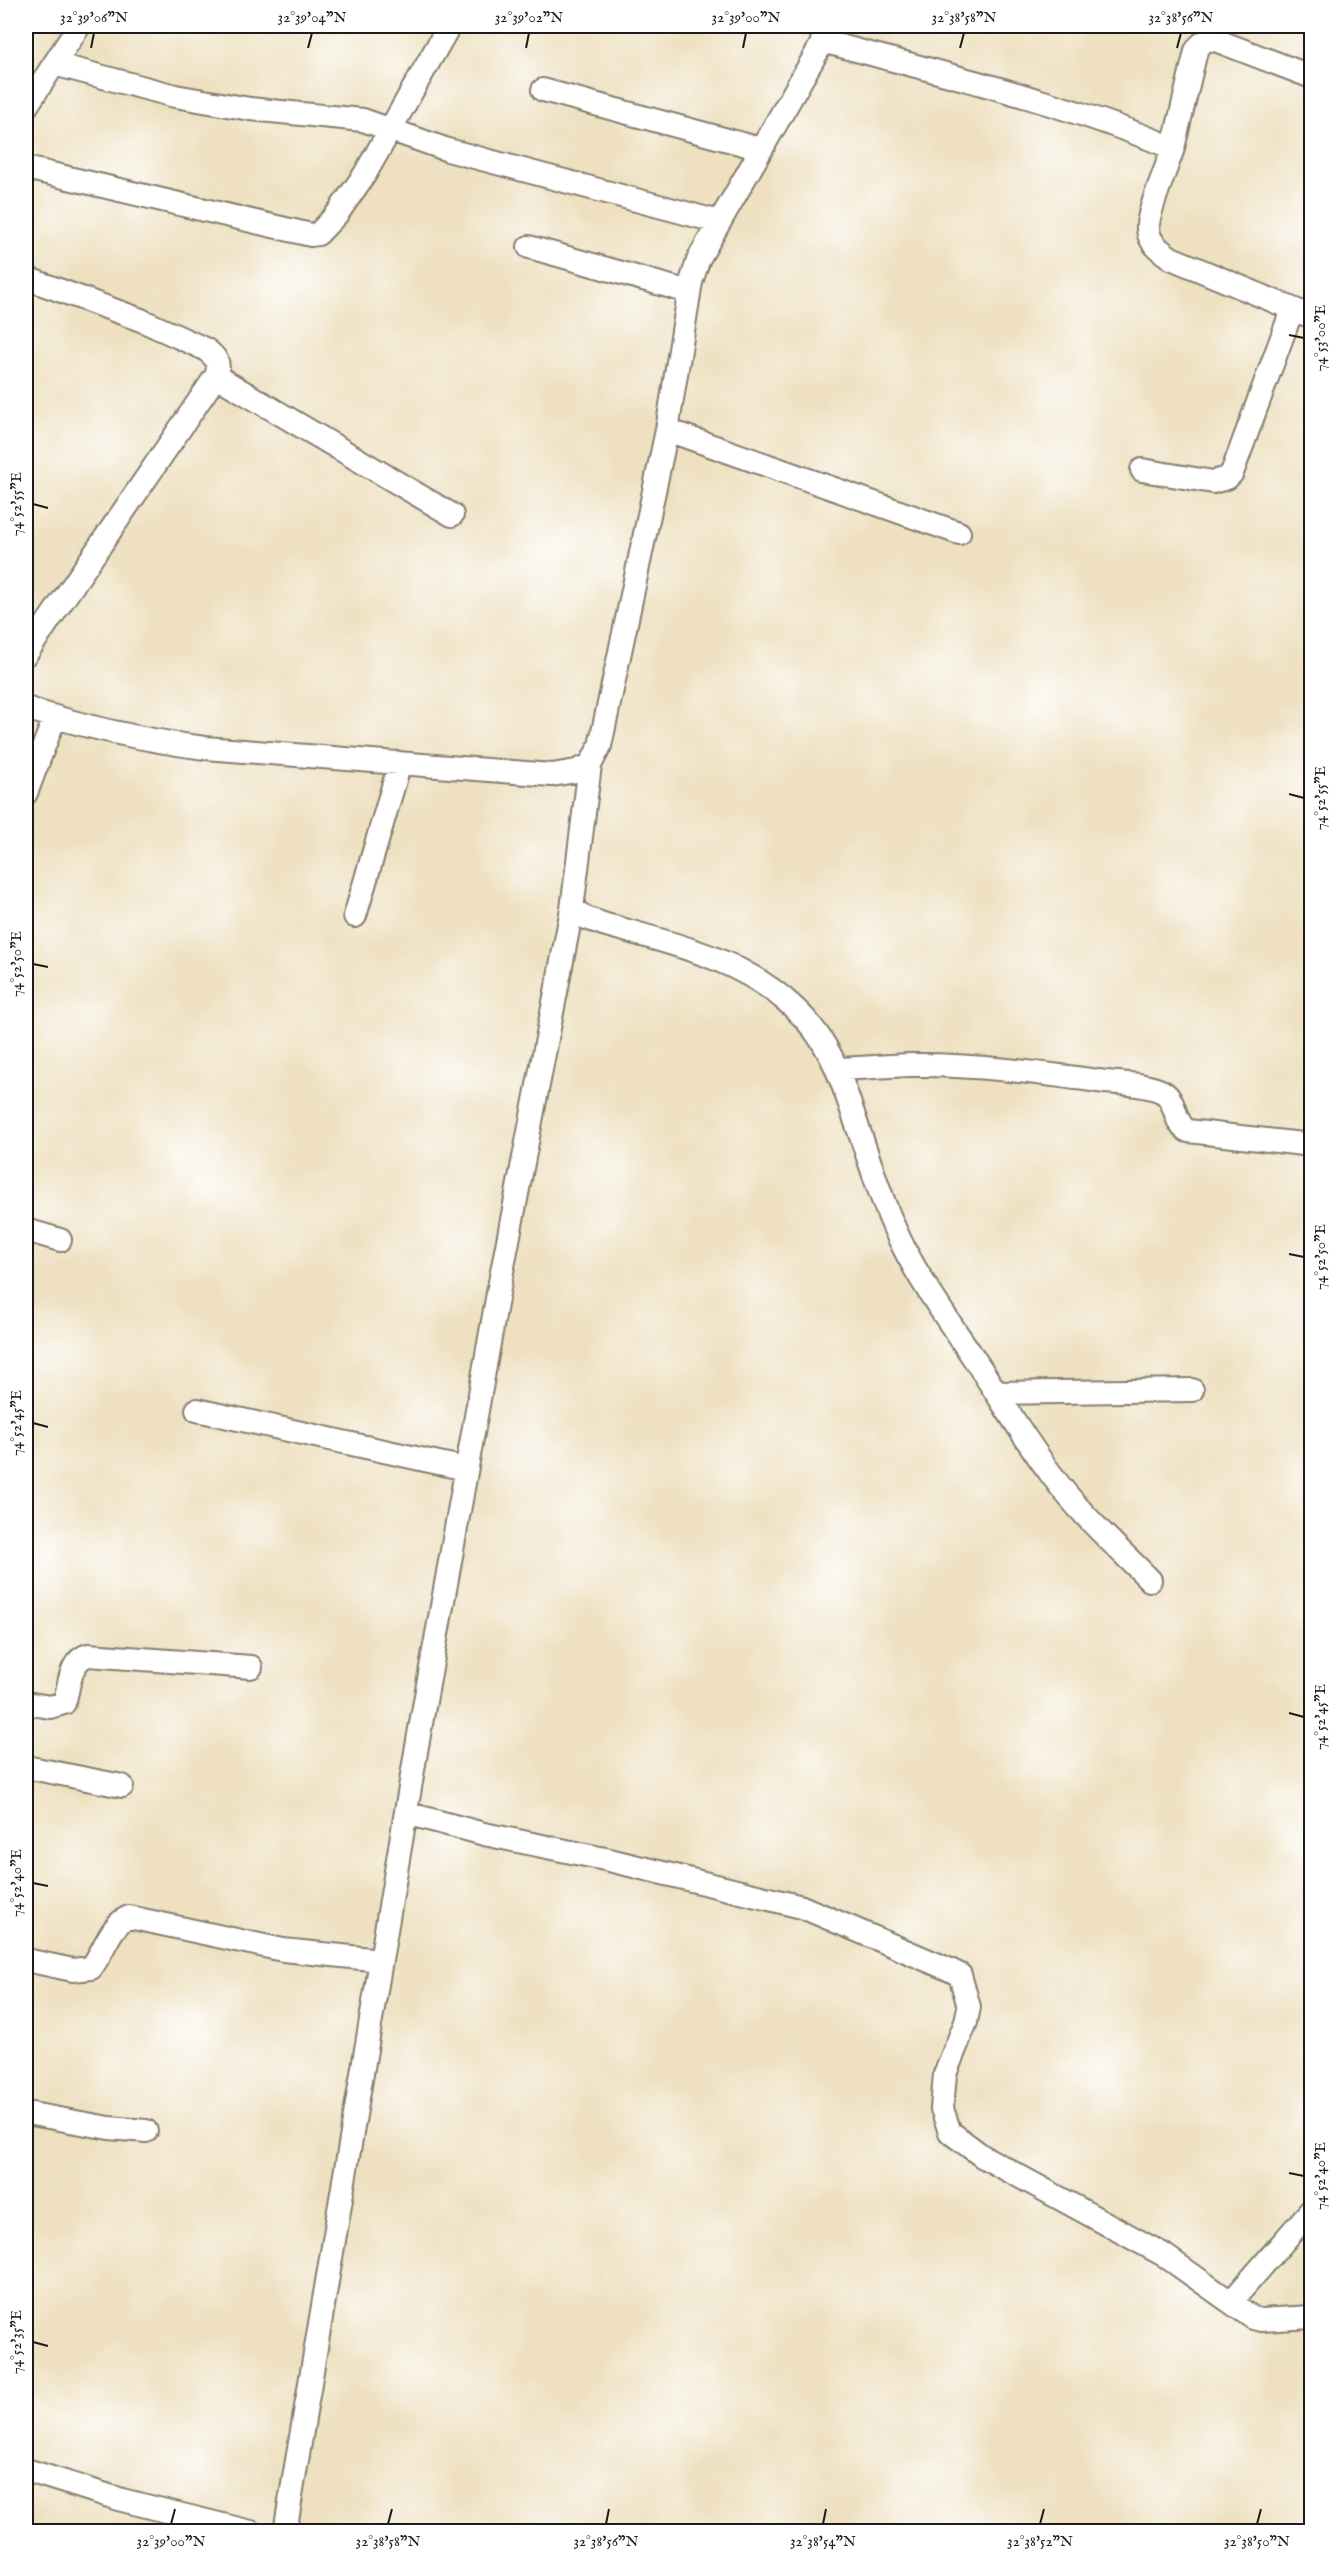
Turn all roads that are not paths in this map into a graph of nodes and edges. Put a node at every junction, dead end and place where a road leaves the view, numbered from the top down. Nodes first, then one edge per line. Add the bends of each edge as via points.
1 (79, 26) edge
2 (449, 26) edge
3 (827, 33) edge
4 (54, 64) junction
5 (1311, 77) edge
6 (543, 90) dead end
7 (29, 97) edge
8 (390, 130) junction
9 (1173, 148) junction
10 (761, 149) junction
11 (26, 168) edge
12 (719, 222) junction
13 (529, 247) dead end
14 (26, 278) edge
15 (689, 292) junction
16 (1302, 314) edge
17 (216, 376) junction
18 (667, 430) junction
19 (1142, 470) dead end
20 (452, 515) dead end
21 (959, 533) dead end
22 (26, 654) edge
23 (26, 708) edge
24 (55, 717) junction
25 (400, 763) junction
26 (590, 765) junction
27 (26, 793) edge
28 (572, 909) junction
29 (355, 916) dead end
30 (838, 1069) junction
31 (1311, 1145) edge
32 (26, 1230) edge
33 (60, 1240) dead end
34 (1192, 1390) dead end
35 (997, 1393) junction
36 (197, 1410) dead end
37 (466, 1469) junction
38 (1150, 1580) dead end
39 (251, 1667) dead end
40 (26, 1702) edge
41 (26, 1767) edge
42 (122, 1786) dead end
43 (406, 1813) junction
44 (26, 1960) edge
45 (381, 1960) junction
46 (26, 2113) edge
47 (146, 2131) dead end
48 (1311, 2209) edge
49 (1231, 2302) junction
50 (1311, 2317) edge
51 (26, 2470) edge
52 (250, 2532) edge
53 (285, 2532) edge

1 - 4 street
2 - 8 street
3 - 9 street via 1118,125
3 - 10 street
4 - 7 street
4 - 8 street via 175,96 250,109 350,118
5 - 9 street via 1218,41 1201,42
6 - 10 street
8 - 11 street via 337,214 318,234
8 - 12 street via 448,150
9 - 16 street via 1148,224 1157,248 1171,258
10 - 12 street
12 - 15 street via 699,258
13 - 15 street
14 - 17 street via 141,320 206,349 219,364
15 - 18 street
16 - 19 street via 1227,478 1213,482
17 - 20 street
17 - 22 street
18 - 21 street
18 - 26 street via 600,746
23 - 24 street
24 - 25 street via 160,742
24 - 27 street
25 - 26 street via 552,775
25 - 29 street
26 - 28 street
28 - 30 street via 603,924 706,954 766,985 793,1006 820,1037
28 - 37 street
30 - 31 street via 954,1067 1151,1088 1171,1099 1179,1123 1188,1131
30 - 35 street via 905,1250
32 - 33 street
34 - 35 street
35 - 38 street via 1051,1475
36 - 37 street
37 - 43 street
39 - 40 street via 88,1655 75,1664 64,1703 50,1707
41 - 42 street
43 - 45 street
43 - 49 street via 802,1907 960,1975 969,2007 945,2074 942,2109 950,2132 982,2156 1164,2255
44 - 45 street via 73,1970 91,1968 114,1928 129,1917 283,1950
45 - 53 street
46 - 47 street
48 - 49 street
49 - 50 street via 1261,2320
51 - 52 street via 122,2500

